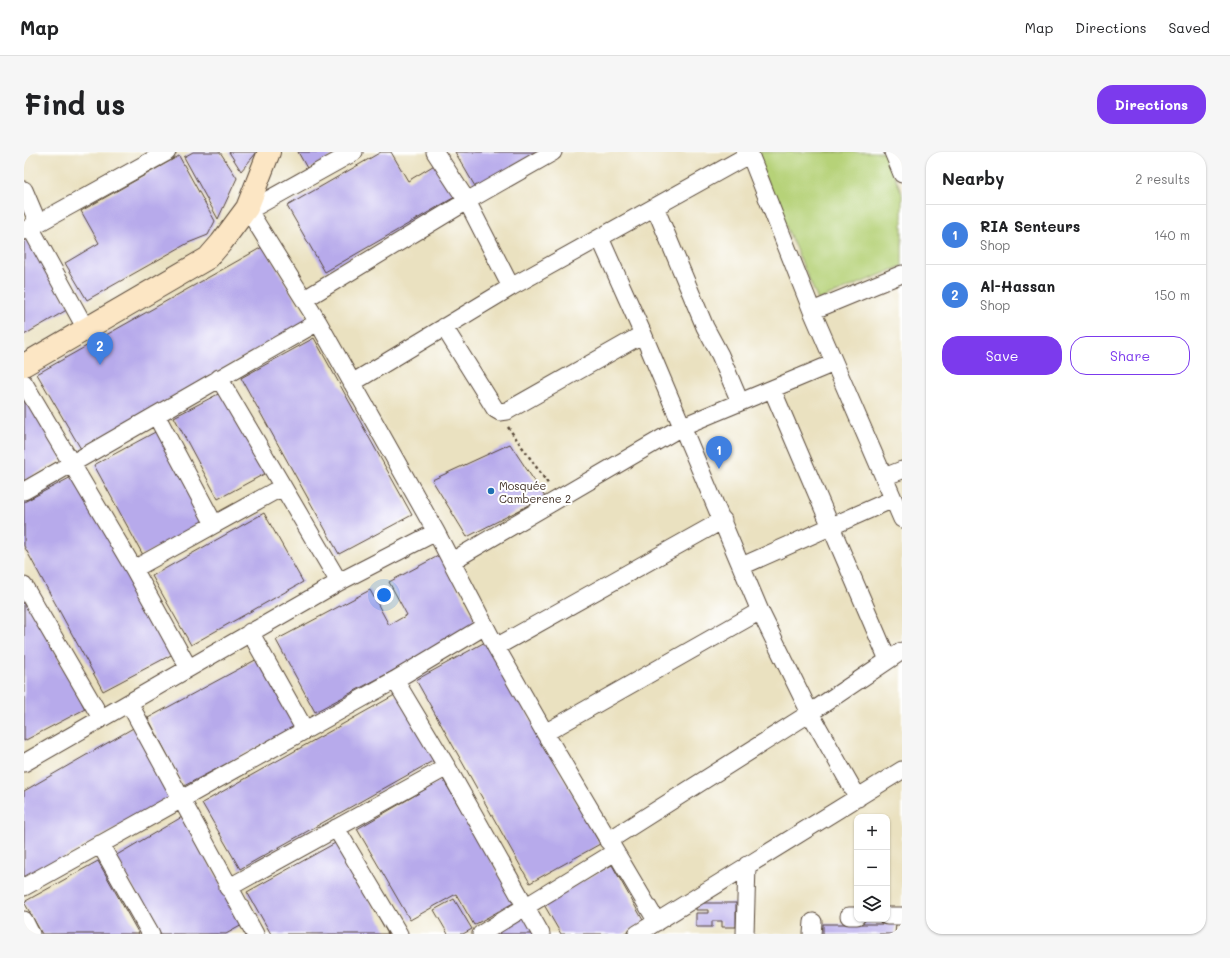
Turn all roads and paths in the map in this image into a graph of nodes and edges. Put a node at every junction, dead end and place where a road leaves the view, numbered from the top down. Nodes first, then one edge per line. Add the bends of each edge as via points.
1 (167, 152) edge
2 (269, 152) edge
3 (354, 152) edge
4 (435, 152) edge
5 (553, 152) edge
6 (893, 152) edge
7 (749, 153) edge
8 (145, 158) edge
9 (902, 174) edge
10 (24, 190) edge
11 (467, 201) junction
12 (655, 207) junction
13 (247, 210) junction
14 (31, 227) edge
15 (600, 238) junction
16 (902, 274) edge
17 (511, 287) junction
18 (304, 299) junction
19 (812, 312) junction
20 (318, 322) junction
21 (444, 327) junction
22 (86, 329) junction
23 (644, 334) junction
24 (834, 363) junction
25 (24, 365) edge
26 (219, 378) junction
27 (24, 383) edge
28 (352, 383) junction
29 (772, 389) junction
30 (740, 402) junction
31 (495, 409) junction
32 (156, 415) junction
33 (683, 426) junction
34 (72, 463) junction
35 (902, 470) edge
36 (884, 477) junction
37 (282, 487) junction
38 (24, 491) edge
39 (559, 498) junction
40 (893, 499) junction
41 (902, 519) edge
42 (723, 520) junction
43 (214, 524) junction
44 (830, 527) junction
45 (436, 532) junction
46 (452, 561) junction
47 (742, 566) junction
48 (134, 569) junction
49 (339, 582) junction
50 (24, 586) edge
51 (760, 612) junction
52 (486, 626) junction
53 (250, 632) junction
54 (496, 647) junction
55 (895, 656) edge
56 (188, 667) junction
57 (395, 680) junction
58 (129, 703) junction
59 (810, 713) junction
60 (101, 718) junction
61 (305, 730) junction
62 (545, 733) junction
63 (24, 762) edge
64 (447, 767) junction
65 (902, 770) edge
66 (858, 798) junction
67 (182, 799) junction
68 (336, 828) junction
69 (100, 844) junction
70 (612, 847) junction
71 (747, 865) junction
72 (24, 887) edge
73 (228, 888) junction
74 (526, 906) junction
75 (890, 916) edge
76 (902, 916) edge
77 (24, 920) edge
78 (657, 922) junction
79 (31, 934) edge
80 (152, 934) edge
81 (255, 934) edge
82 (399, 934) edge
83 (481, 934) edge
84 (541, 934) edge
85 (637, 934) edge
86 (745, 934) edge

1 - 8 street
2 - 13 main road
3 - 13 street
4 - 11 street
5 - 11 street
6 - 9 street
7 - 12 street
7 - 19 street
8 - 14 street
10 - 14 street
11 - 17 street
11 - 18 street
12 - 15 street
12 - 30 street via 705,327
13 - 18 street
13 - 22 main road via 208,258
14 - 22 street
15 - 17 street
15 - 23 street
16 - 19 street
17 - 21 street
18 - 20 street
19 - 24 street
20 - 26 street
20 - 28 street
21 - 28 street
21 - 31 street
22 - 25 main road
23 - 31 street via 507,411 500,412
23 - 33 street
24 - 29 street
24 - 36 street
26 - 32 street
26 - 37 street
27 - 34 street
28 - 45 street
29 - 30 street
29 - 44 street
30 - 33 street
31 - 39 path
32 - 34 street
32 - 43 street
33 - 39 street
33 - 42 street
34 - 38 street
34 - 48 street
35 - 36 street
36 - 40 street
37 - 43 street
37 - 49 street
39 - 46 street
40 - 41 street
40 - 44 street
42 - 47 street
42 - 54 street
43 - 48 street
44 - 47 street
44 - 55 street
45 - 46 street
45 - 49 street
46 - 52 street
47 - 51 street
48 - 56 street
49 - 53 street
50 - 60 street
51 - 59 street
51 - 62 street
52 - 54 street
52 - 57 street
53 - 56 street
53 - 61 street
54 - 62 street
55 - 59 street
56 - 58 street
57 - 61 street
57 - 64 street
58 - 60 street
58 - 67 street
59 - 66 street
59 - 70 street
60 - 63 street
61 - 67 street
62 - 70 street
64 - 68 street
64 - 74 street
65 - 66 street
66 - 71 street
67 - 69 street
67 - 73 street
68 - 73 street
68 - 82 street
69 - 72 street
69 - 80 street
70 - 74 street
70 - 78 street
71 - 78 street
71 - 86 street
73 - 81 street
74 - 83 street
74 - 84 street
75 - 76 street
77 - 79 street
78 - 85 street

